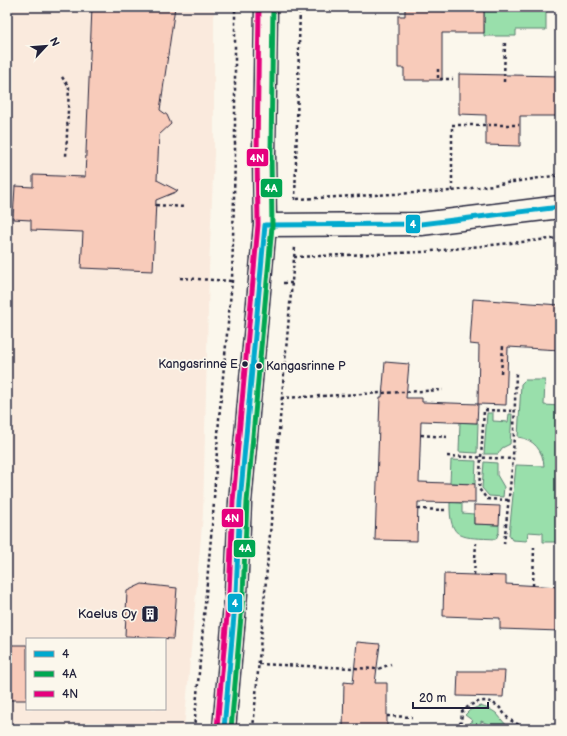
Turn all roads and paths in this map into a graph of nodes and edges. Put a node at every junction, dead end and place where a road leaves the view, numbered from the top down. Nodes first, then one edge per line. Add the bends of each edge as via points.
1 (235, 7) edge
2 (266, 7) edge
3 (300, 7) edge
4 (505, 40) dead end
5 (438, 69) dead end
6 (62, 77) dead end
7 (452, 79) dead end
8 (504, 82) dead end
9 (519, 125) dead end
10 (66, 157) dead end
11 (560, 176) edge
12 (452, 191) junction
13 (295, 199) junction
14 (156, 205) dead end
15 (185, 207) dead end
16 (560, 207) edge
17 (296, 224) junction
18 (265, 225) junction
19 (560, 238) edge
20 (294, 256) junction
21 (503, 346) dead end
22 (501, 373) dead end
23 (516, 374) dead end
24 (443, 390) dead end
25 (281, 398) junction
26 (515, 411) junction
27 (421, 436) dead end
28 (447, 437) dead end
29 (447, 456) dead end
30 (481, 457) junction
31 (512, 459) junction
32 (508, 500) junction
33 (418, 509) dead end
34 (445, 510) dead end
35 (476, 543) dead end
36 (504, 544) dead end
37 (534, 546) dead end
38 (474, 575) dead end
39 (532, 586) dead end
40 (259, 664) junction
41 (391, 664) dead end
42 (387, 716) dead end
43 (412, 716) dead end
44 (194, 729) edge
45 (224, 729) edge
46 (253, 729) edge
47 (456, 729) edge
48 (530, 729) edge

1 - 44 path via 232,281
2 - 18 street
3 - 13 path
4 - 8 path
5 - 7 path via 438,78
6 - 10 path via 69,87
9 - 12 path via 452,125
11 - 12 path
12 - 13 path
13 - 17 path
14 - 15 path
16 - 17 street via 421,224
17 - 18 street
17 - 20 path
18 - 45 street via 240,502 236,593
19 - 20 path via 423,252
20 - 25 path
21 - 22 path
23 - 26 path
24 - 25 path
25 - 40 path
26 - 30 path via 484,410
26 - 31 path
27 - 28 path
29 - 30 path
30 - 31 path
30 - 32 path via 479,489 487,499
31 - 32 path
32 - 36 path
33 - 34 path
35 - 38 path
37 - 39 path
40 - 41 path via 378,669
40 - 46 path
42 - 43 path
47 - 48 path via 461,722 462,712 469,705 478,702 491,702 499,707 507,718

